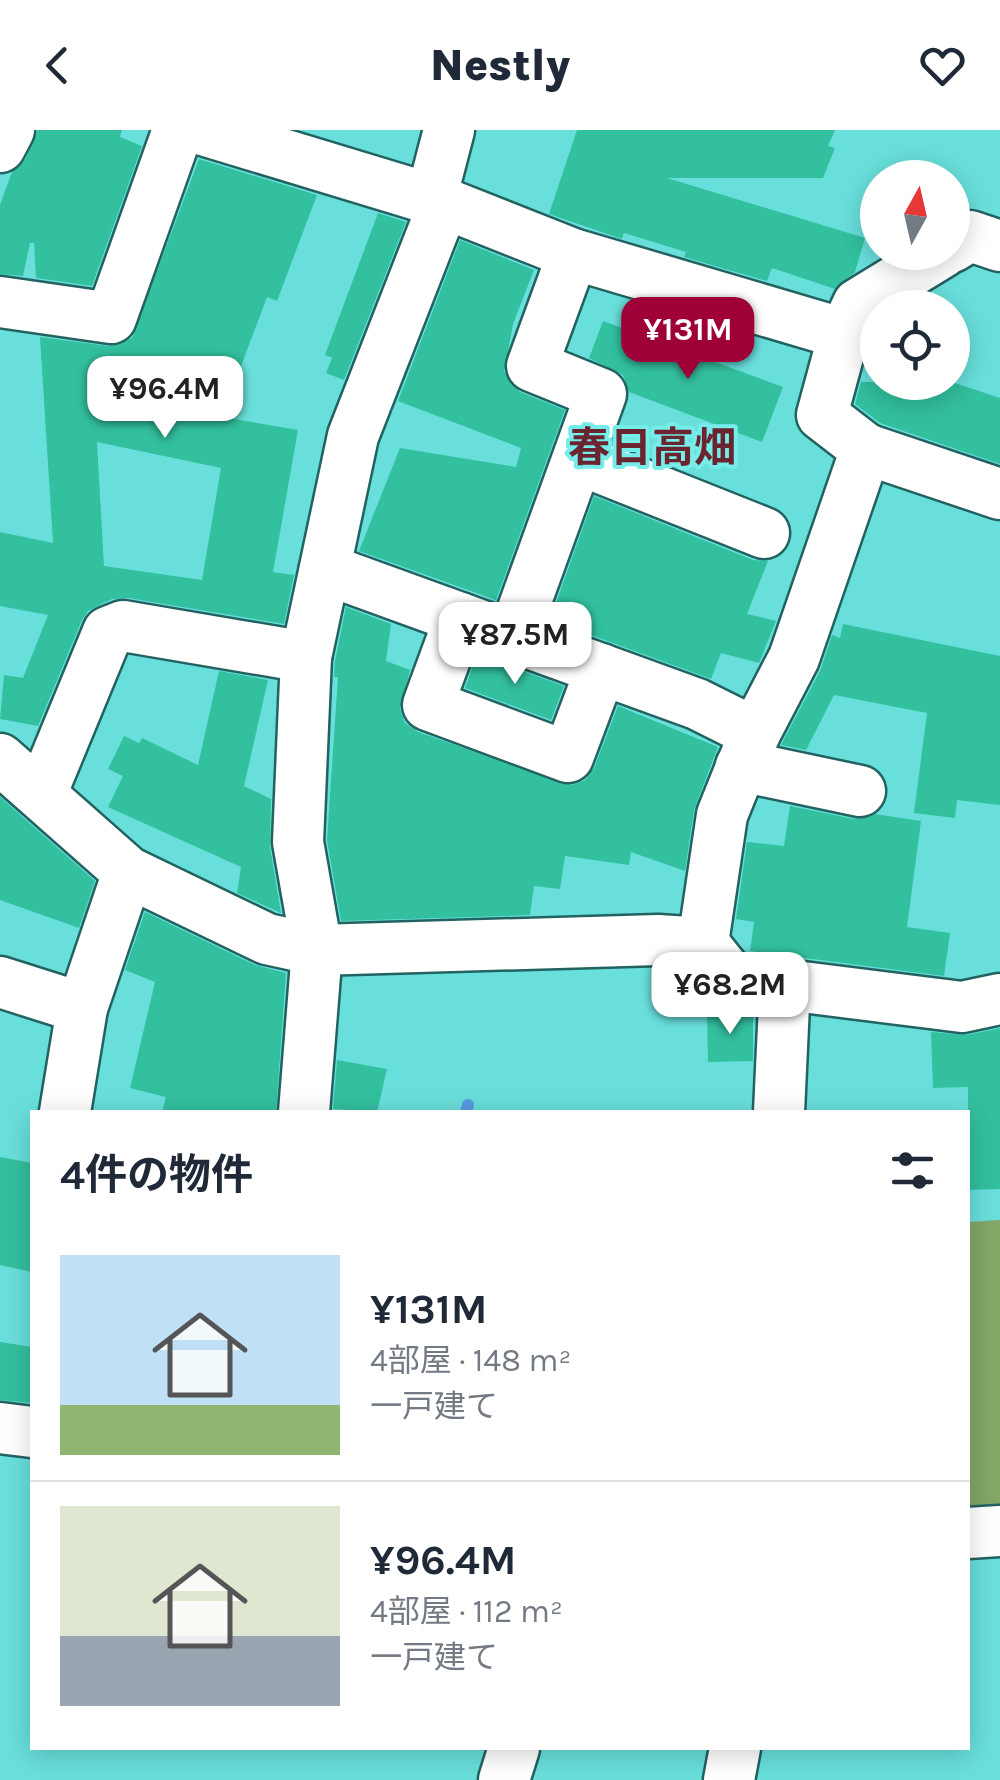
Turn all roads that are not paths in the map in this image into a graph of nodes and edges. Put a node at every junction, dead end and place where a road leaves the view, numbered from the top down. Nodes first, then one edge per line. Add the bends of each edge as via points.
1 (10, 130) edge
2 (178, 130) edge
3 (203, 130) edge
4 (449, 130) edge
5 (0, 147) edge
6 (438, 200) junction
7 (973, 239) edge
8 (573, 254) junction
9 (0, 302) edge
10 (844, 334) junction
11 (866, 449) junction
12 (578, 458) junction
13 (1000, 494) edge
14 (764, 533) dead end
15 (325, 569) junction
16 (460, 618) junction
17 (512, 638) junction
18 (306, 657) junction
19 (601, 669) junction
20 (748, 750) junction
21 (0, 759) edge
22 (860, 791) dead end
23 (42, 792) junction
24 (128, 872) junction
25 (703, 943) junction
26 (317, 950) junction
27 (0, 982) edge
28 (785, 983) junction
29 (1000, 999) edge
30 (82, 1008) junction
31 (64, 1110) edge
32 (304, 1110) edge
33 (778, 1110) edge
34 (0, 1428) edge
35 (30, 1432) edge
36 (1000, 1531) edge
37 (970, 1533) edge
38 (513, 1750) edge
39 (735, 1750) edge
40 (504, 1780) edge
41 (729, 1780) edge

1 - 5 street
2 - 9 street via 111,318
3 - 6 street
4 - 6 street
6 - 8 street
6 - 15 street via 352,436
7 - 10 street via 858,304
8 - 10 street
8 - 12 street via 532,366 601,394
10 - 11 street via 822,415
11 - 13 street
11 - 20 street via 794,658
12 - 14 street
12 - 17 street
15 - 16 street
15 - 18 street
16 - 17 street
16 - 19 street via 428,705 568,758
17 - 19 street
18 - 23 street via 123,626 108,632
18 - 26 street via 298,842
19 - 20 street via 697,704
20 - 22 street
20 - 25 street via 722,815
21 - 23 street
23 - 24 street
24 - 26 street via 267,939
24 - 30 street
25 - 26 street
25 - 28 street via 732,978
26 - 32 street
27 - 30 street
28 - 29 street via 962,1006
28 - 33 street
30 - 31 street
34 - 35 street
36 - 37 street
38 - 40 street
39 - 41 street

